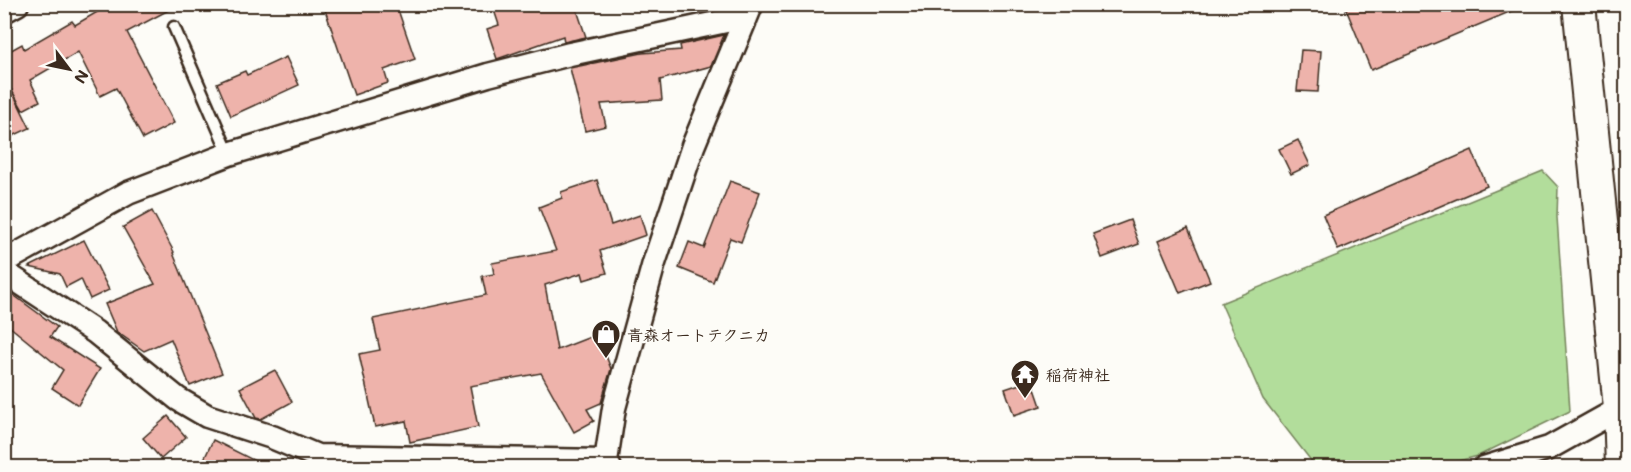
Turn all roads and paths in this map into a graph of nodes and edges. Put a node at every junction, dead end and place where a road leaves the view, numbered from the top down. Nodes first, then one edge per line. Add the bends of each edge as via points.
1 (17, 4) edge
2 (1579, 4) edge
3 (4, 11) edge
4 (748, 11) edge
5 (174, 27) dead end
6 (229, 154) junction
7 (4, 258) edge
8 (4, 272) edge
9 (1623, 406) edge
10 (608, 464) edge
11 (1484, 468) edge
12 (1622, 468) edge

1 - 3 street
2 - 9 street
4 - 6 street via 488,75
4 - 10 street via 693,146 654,262 614,408
5 - 6 lane
6 - 7 street via 128,193
8 - 10 street via 95,332 178,399 207,416 317,456
9 - 11 street via 1549,448
9 - 12 street

